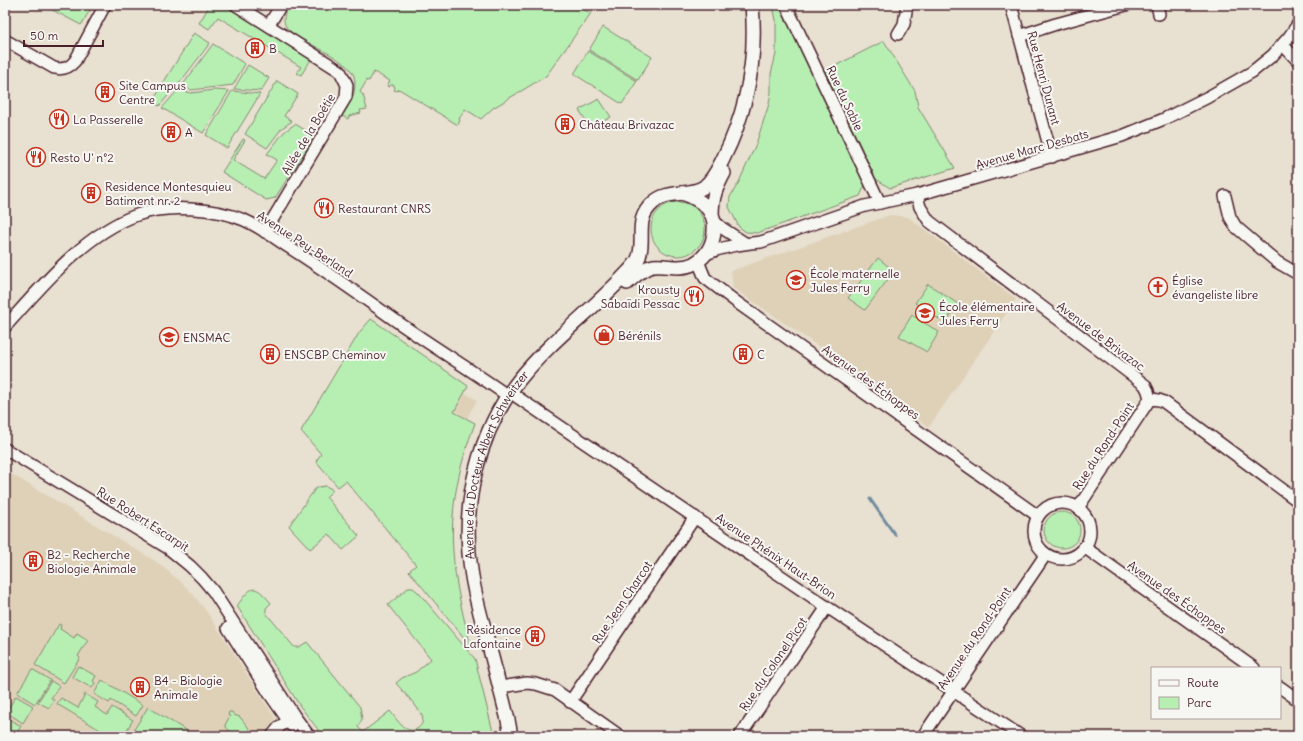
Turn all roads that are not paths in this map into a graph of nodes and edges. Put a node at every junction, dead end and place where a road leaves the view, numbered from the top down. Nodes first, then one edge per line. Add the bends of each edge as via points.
1 (105, 5) edge
2 (236, 5) edge
3 (280, 5) edge
4 (752, 5) edge
5 (758, 5) edge
6 (786, 5) edge
7 (907, 5) edge
8 (1011, 5) edge
9 (1126, 5) edge
10 (1298, 24) edge
11 (269, 25) junction
12 (898, 34) dead end
13 (1019, 36) junction
14 (5, 40) edge
15 (1283, 45) junction
16 (1298, 61) edge
17 (1052, 157) junction
18 (682, 193) junction
19 (917, 195) junction
20 (1226, 196) dead end
21 (880, 203) junction
22 (712, 217) junction
23 (265, 232) junction
24 (641, 237) junction
25 (745, 243) junction
26 (702, 258) junction
27 (669, 266) junction
28 (1298, 274) edge
29 (5, 327) edge
30 (512, 396) junction
31 (1150, 399) junction
32 (5, 449) edge
33 (5, 458) edge
34 (1298, 501) edge
35 (1078, 508) junction
36 (1038, 516) junction
37 (695, 517) junction
38 (1084, 547) junction
39 (1046, 554) junction
40 (827, 607) junction
41 (1253, 667) edge
42 (507, 686) junction
43 (1281, 688) edge
44 (954, 690) junction
45 (1298, 700) edge
46 (570, 702) junction
47 (289, 721) junction
48 (272, 736) edge
49 (300, 736) edge
50 (310, 736) edge
51 (511, 736) edge
52 (517, 736) edge
53 (620, 736) edge
54 (740, 736) edge
55 (923, 736) edge
56 (1021, 736) edge

1 - 14 street via 75,61 66,68 54,68
2 - 11 street, Allée de la Boétie
3 - 11 street
4 - 18 main road, Avenue du Docteur Albert Schweitzer via 751,73 736,130 710,181 698,190
5 - 22 main road via 760,37 754,93 743,132 712,200
6 - 21 street, Rue du Sable
7 - 12 street via 904,24
8 - 13 street, Rue Henri Dunant
9 - 13 street
10 - 15 street, Avenue Marc Desbats
11 - 23 street, Allée de la Boétie via 340,71 347,84 346,97
13 - 17 street, Rue Henri Dunant
15 - 16 street
15 - 17 street, Avenue Marc Desbats via 1252,72 1208,97 1122,136
17 - 19 street, Avenue Marc Desbats
18 - 22 main road via 704,204
18 - 24 main road, Avenue du Docteur Albert Schweitzer via 662,196 654,202 642,218
19 - 21 street, Avenue Marc Desbats
19 - 31 street, Avenue de Brivazac via 920,207 929,221 1144,385
20 - 28 street via 1230,217 1236,227 1277,262
21 - 25 street, Avenue Marc Desbats via 761,242
22 - 25 street via 722,228
22 - 26 main road via 715,232 712,244
23 - 29 street, Avenue Pey-Berland via 244,220 210,211 180,209 137,214 114,225 73,254
23 - 30 street, Avenue Pey-Berland via 323,269 415,334
24 - 27 main road, Avenue du Docteur Albert Schweitzer via 650,256
24 - 30 main road, Avenue du Docteur Albert Schweitzer via 640,254 632,269 542,355 519,380
25 - 26 street, Avenue Marc Desbats via 718,249
26 - 27 main road, Avenue du Docteur Albert Schweitzer via 684,266
26 - 36 street, Avenue des Échoppes via 705,278
27 - 30 main road, Avenue du Docteur Albert Schweitzer via 652,266 644,269 547,359
30 - 37 street, Avenue Phénix Haut-Brion
30 - 42 main road, Avenue du Docteur Albert Schweitzer via 489,453 479,491 475,529 479,584
30 - 51 main road, Avenue du Docteur Albert Schweitzer via 494,421 480,454 471,494 468,531 475,594
31 - 34 street via 1164,402
31 - 35 street, Rue du Rond-Point
32 - 50 street, Rue Robert Escarpit via 168,548 190,566 223,605
33 - 47 street, Rue Robert Escarpit via 164,554 197,583
35 - 36 street via 1061,503 1044,509
35 - 38 street via 1089,526 1088,539
36 - 39 street via 1034,532 1036,541
37 - 40 street, Avenue Phénix Haut-Brion
37 - 46 street, Rue Jean Charcot
38 - 39 street via 1078,553 1062,559
38 - 41 street, Avenue des Échoppes
39 - 44 street, Avenue du Rond-Point
40 - 44 street, Avenue Phénix Haut-Brion
40 - 54 street, Rue du Colonel Picot
42 - 46 street via 536,684 554,690
42 - 52 main road, Avenue du Docteur Albert Schweitzer
43 - 45 street
44 - 55 street, Avenue du Rond-Point
44 - 56 street, Avenue Phénix Haut-Brion
46 - 53 street
47 - 48 street via 280,726
47 - 49 street, Rue Robert Escarpit

